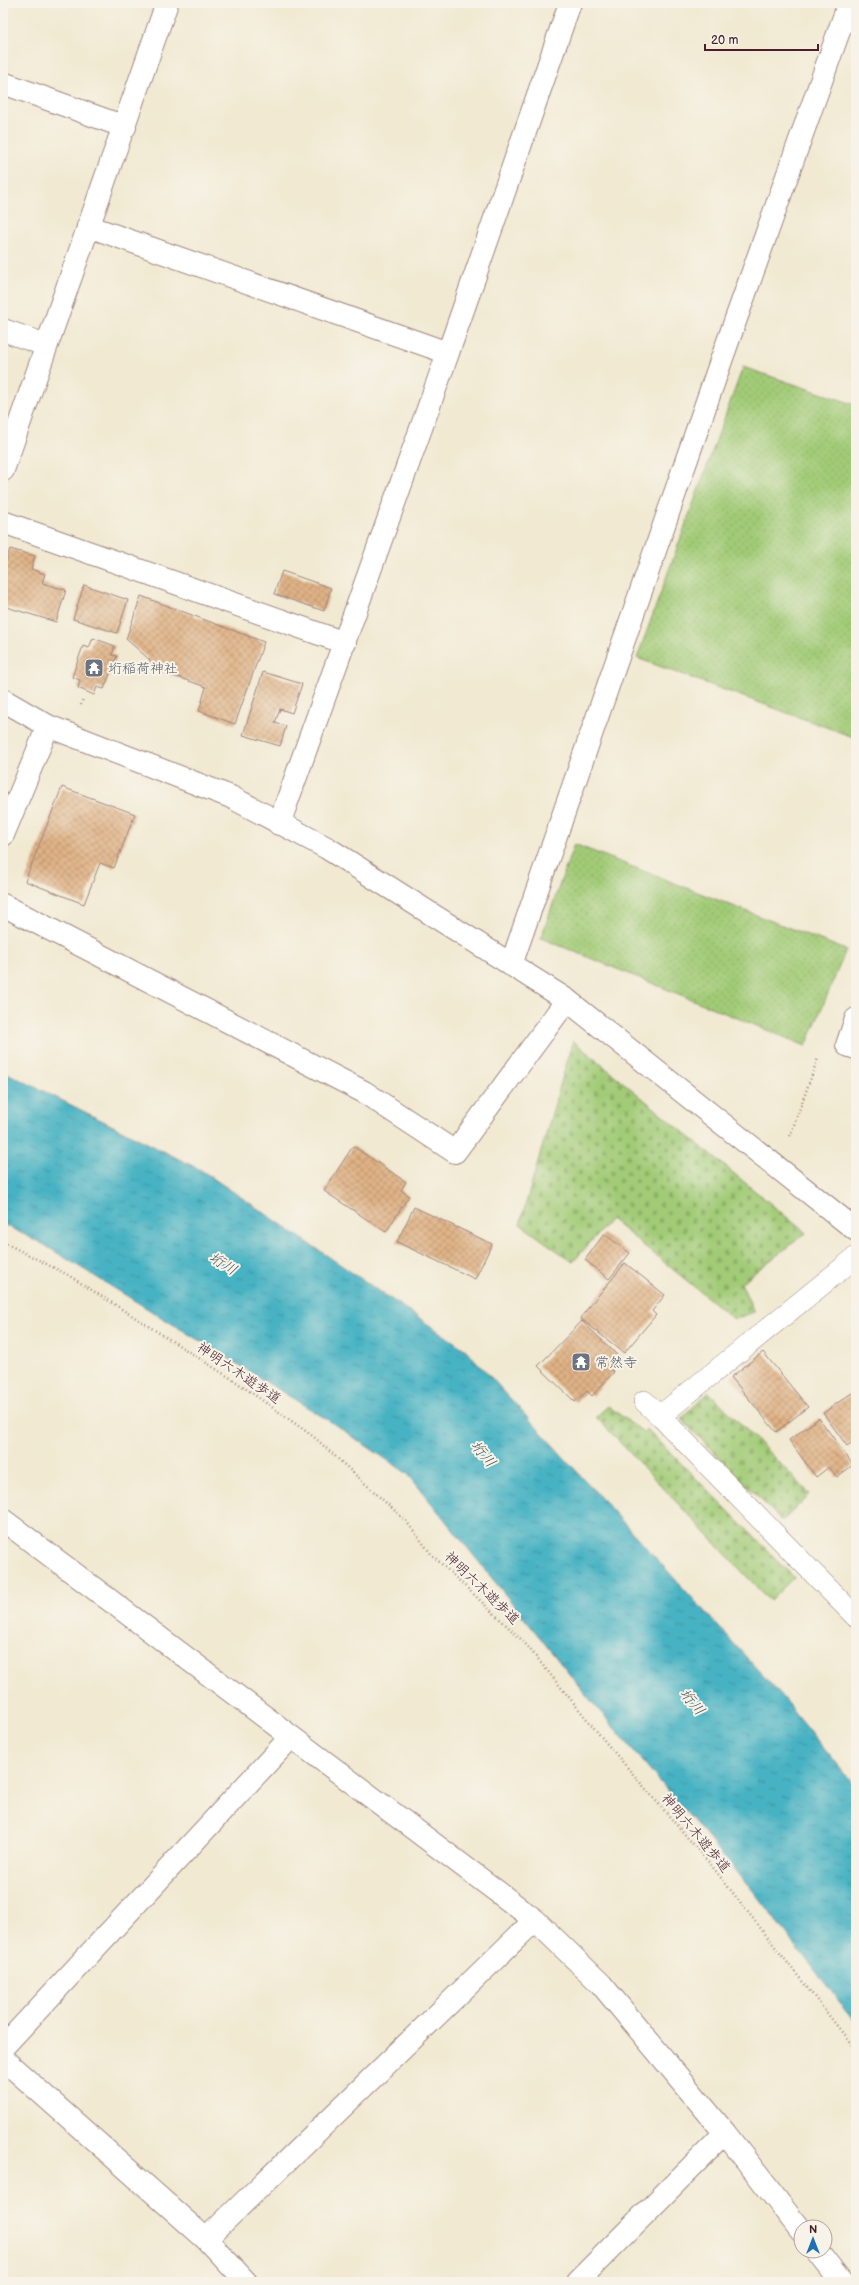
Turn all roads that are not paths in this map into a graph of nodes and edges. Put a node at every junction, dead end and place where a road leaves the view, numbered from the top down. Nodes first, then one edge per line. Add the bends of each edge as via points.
1 (167, 3) edge
2 (570, 3) edge
3 (849, 3) edge
4 (3, 84) edge
5 (125, 127) junction
6 (88, 226) junction
7 (3, 330) edge
8 (46, 345) junction
9 (448, 353) junction
10 (3, 470) edge
11 (3, 522) edge
12 (345, 643) junction
13 (3, 700) edge
14 (48, 726) junction
15 (279, 824) junction
16 (3, 835) edge
17 (3, 905) edge
18 (511, 965) junction
19 (567, 1000) junction
20 (856, 1019) edge
21 (851, 1047) edge
22 (856, 1230) edge
23 (856, 1257) edge
24 (644, 1401) dead end
25 (660, 1416) junction
26 (4, 1524) edge
27 (856, 1617) edge
28 (291, 1737) junction
29 (535, 1920) junction
30 (3, 2047) edge
31 (3, 2059) edge
32 (725, 2133) junction
33 (793, 2221) edge
34 (206, 2239) junction
35 (823, 2259) edge
36 (246, 2282) edge
37 (577, 2282) edge
38 (841, 2282) edge

1 - 5 street
2 - 9 street
3 - 18 street via 727,343
4 - 5 street
5 - 6 street
6 - 8 street
6 - 9 street
7 - 8 street
8 - 10 street
9 - 12 street
11 - 12 street
12 - 15 street
13 - 14 street
14 - 15 street via 231,797
14 - 16 street
15 - 18 street via 327,848
17 - 19 street via 364,1092 455,1152
18 - 19 street
19 - 22 street
20 - 21 street
23 - 25 lane
24 - 25 lane
25 - 27 lane
26 - 28 street
28 - 29 street
28 - 30 street
29 - 32 street via 601,1984
29 - 34 street
31 - 34 street
32 - 33 street
32 - 37 street
34 - 36 street
35 - 38 street

